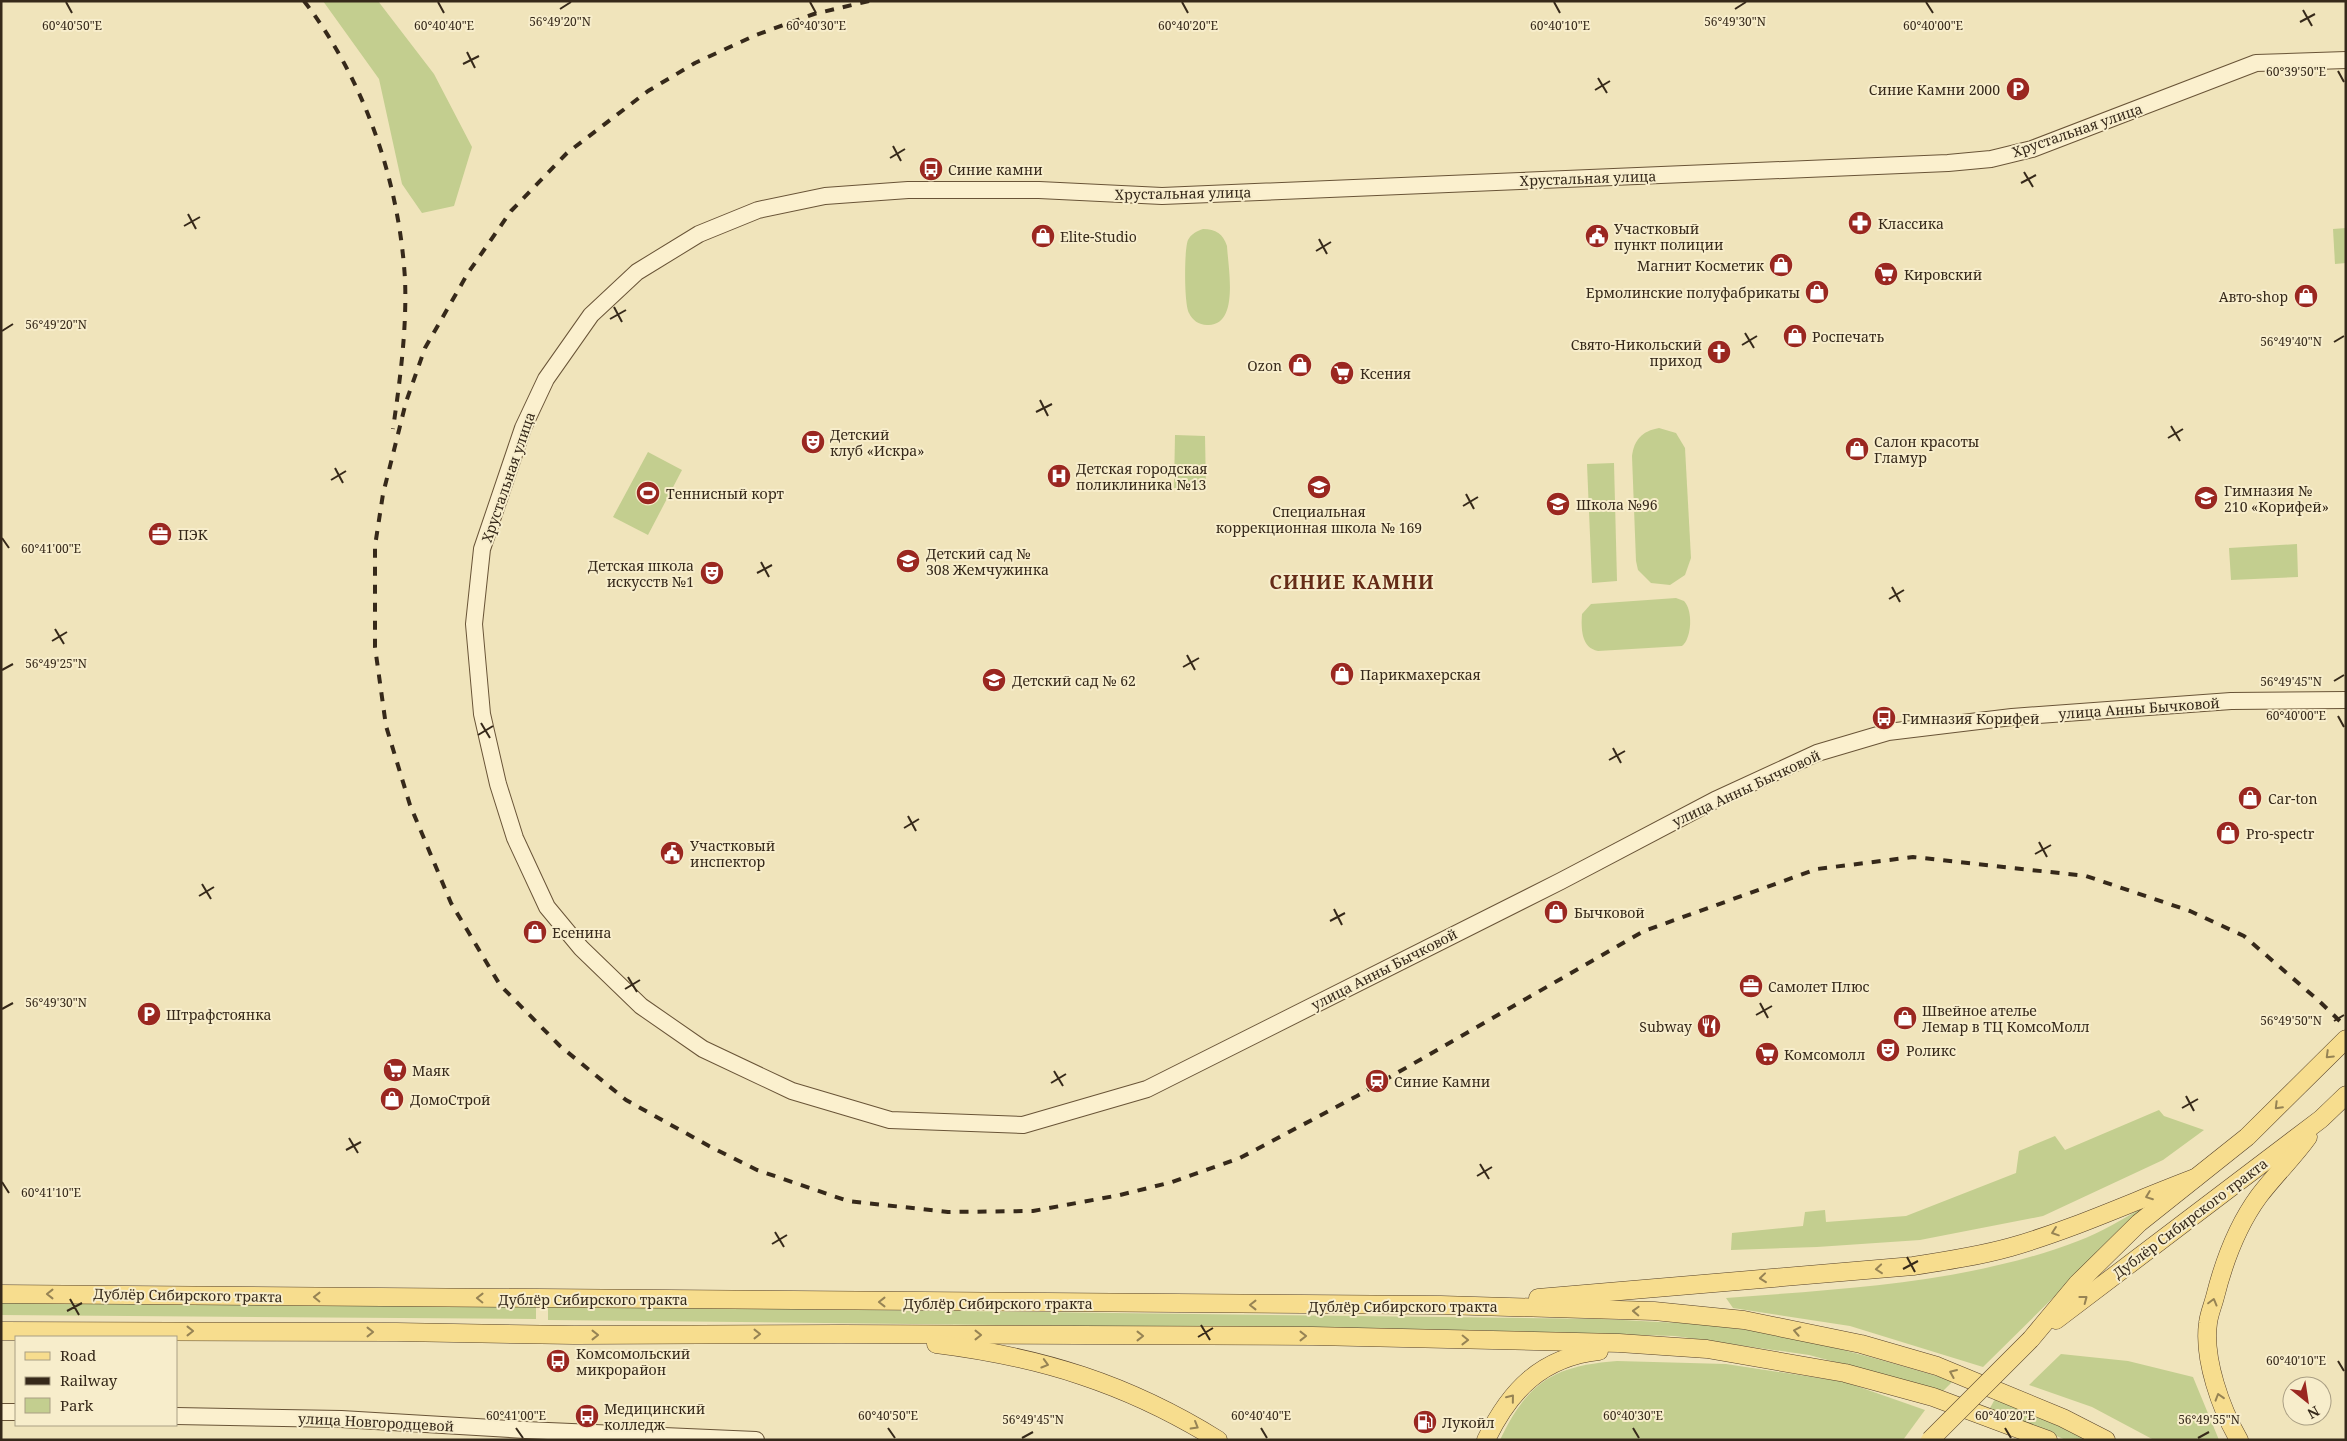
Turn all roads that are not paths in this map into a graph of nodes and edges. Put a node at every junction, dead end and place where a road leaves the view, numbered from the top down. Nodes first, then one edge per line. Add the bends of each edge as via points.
1 (2346, 60) edge
2 (2346, 700) edge
3 (515, 838) joint
4 (2346, 1040) edge
5 (2346, 1095) edge
6 (2321, 1119) junction
7 (2195, 1178) junction
8 (1, 1294) edge
9 (1442, 1305) junction
10 (1, 1331) edge
11 (841, 1334) junction
12 (2031, 1339) junction
13 (1780, 1360) junction
14 (1, 1412) edge
15 (15, 1412) edge
16 (178, 1416) edge
17 (711, 1438) edge
18 (2046, 1439) edge
19 (756, 1440) edge
20 (1218, 1440) edge
21 (1486, 1440) edge
22 (1930, 1440) edge
23 (2106, 1440) edge
24 (2239, 1440) edge

1 - 3 street, Хрустальная улица via 2256,63 2032,149 1974,161 1162,196 1039,190 857,192 790,202 727,221 637,272 591,314 546,379 512,459 482,550 474,624 482,714 498,784
2 - 3 street, улица Анны Бычковой via 2223,702 2012,716 1888,732 1817,753 1715,800 1147,1089 1023,1125 890,1120 792,1091 703,1049 641,1006 580,948 547,907
4 -> 7 main road, Дублёр Сибирского тракта via 2247,1137
5 - 6 main road, Дублёр Сибирского тракта
12 -> 6 main road, Дублёр Сибирского тракта
24 -> 6 main road via 2222,1406 2209,1350 2208,1323 2220,1273 2240,1224
7 -> 9 main road, Дублёр Сибирского тракта via 2075,1226 2009,1247 1913,1266
7 - 12 main road, Дублёр Сибирского тракта via 2139,1223 2077,1284
9 -> 8 main road, Дублёр Сибирского тракта
23 -> 9 main road, Дублёр Сибирского тракта via 2063,1418 1937,1366 1861,1344 1744,1320 1654,1311
10 -> 11 main road
11 -> 13 main road via 1303,1336 1619,1343 1707,1349
11 -> 20 main road via 964,1347 1030,1360 1134,1394
12 - 22 main road, Дублёр Сибирского тракта, bridge
13 - 18 main road via 1897,1386
21 -> 13 main road via 1506,1403 1526,1381 1572,1356 1600,1350
14 - 15 street
16 - 17 street, улица Новгородцевой via 341,1419
17 - 19 street, улица Новгородцевой

